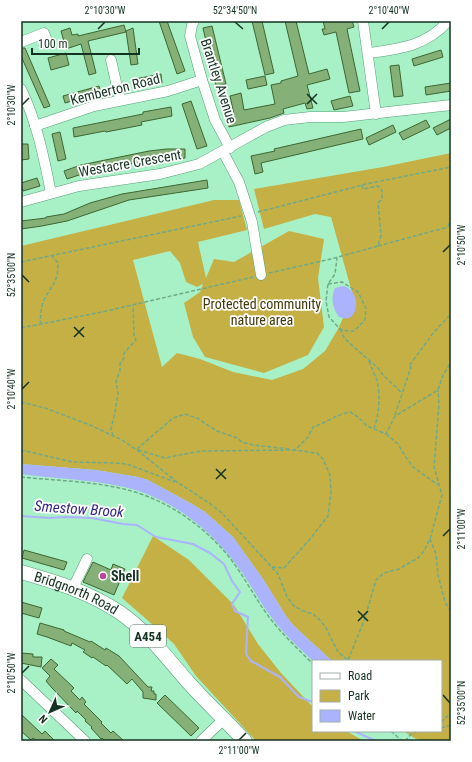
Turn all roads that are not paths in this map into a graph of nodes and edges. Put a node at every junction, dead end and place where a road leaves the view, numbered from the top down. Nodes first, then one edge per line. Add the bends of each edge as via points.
1 (194, 21) edge
2 (363, 21) edge
3 (448, 21) edge
4 (47, 41) dead end
5 (21, 42) edge
6 (369, 53) junction
7 (111, 60) dead end
8 (202, 80) junction
9 (21, 89) edge
10 (120, 100) junction
11 (451, 105) edge
12 (376, 114) junction
13 (35, 126) junction
14 (226, 150) junction
15 (51, 193) junction
16 (21, 202) edge
17 (261, 275) road end
18 (87, 559) dead end
19 (21, 572) edge
20 (73, 588) junction
21 (21, 680) edge
22 (224, 719) junction
23 (85, 741) edge
24 (201, 741) edge
25 (245, 741) edge

1 - 8 street, Brantley Avenue via 190,36
2 - 6 street
3 - 6 street via 423,41 400,49
4 - 5 street via 44,33
6 - 12 street
7 - 10 street
8 - 10 street, Kemberton Road via 168,91
8 - 14 street, Brantley Avenue
9 - 13 street
10 - 13 street, Kemberton Road
11 - 12 street, Westacre Crescent
12 - 14 street, Westacre Crescent via 297,117 284,120 266,127
13 - 15 street
14 - 15 street, Westacre Crescent via 199,164 160,174 79,186
14 - 17 street, Brantley Avenue via 252,222
15 - 16 street, Westacre Crescent
18 - 20 street
19 - 20 highway, Bridgnorth Road / A454
20 - 22 highway, Bridgnorth Road / A454 via 120,613 146,634
21 - 23 street
22 - 24 street
22 - 25 highway, Bridgnorth Road / A454

